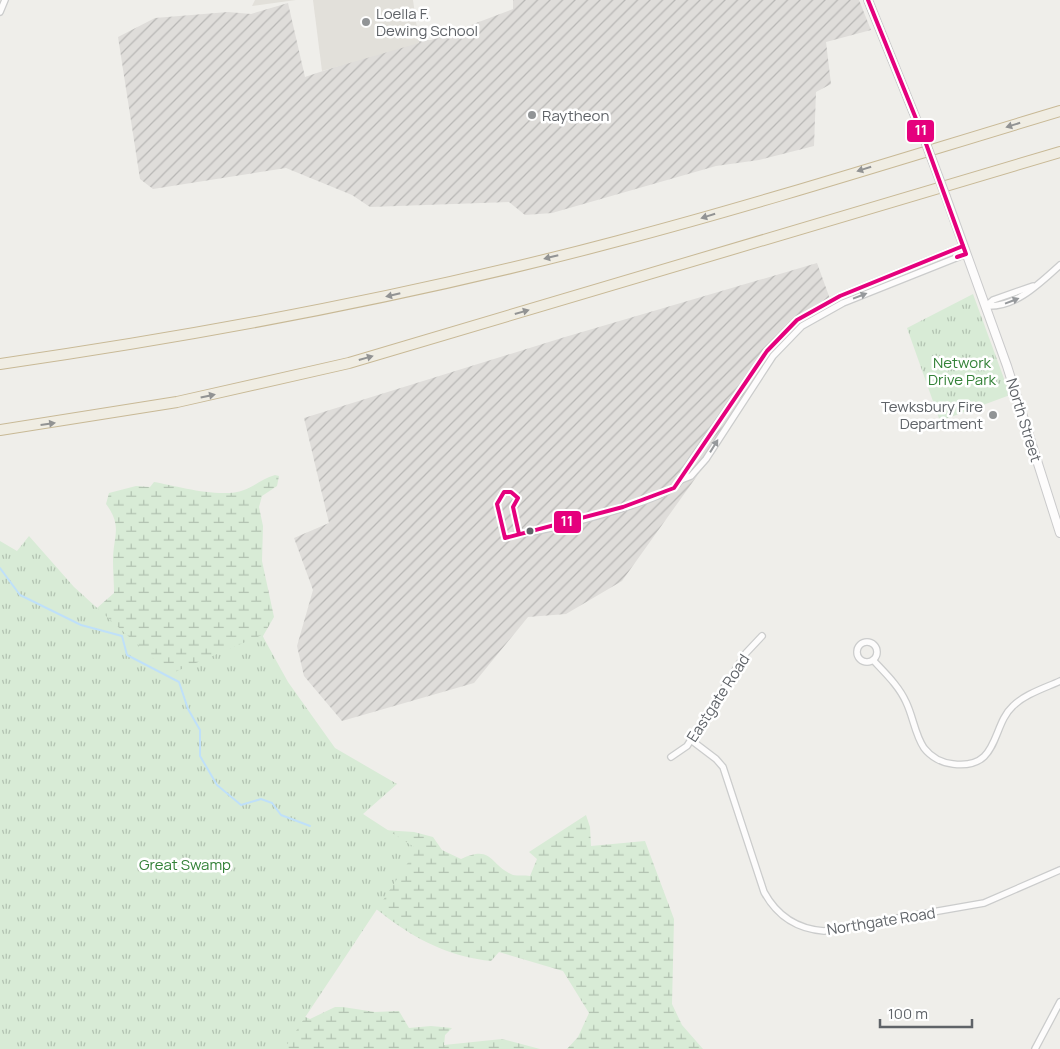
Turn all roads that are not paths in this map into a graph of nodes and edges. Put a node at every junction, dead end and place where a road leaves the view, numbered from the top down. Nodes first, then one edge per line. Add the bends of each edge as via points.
1 (5, 0) edge
2 (868, 0) edge
3 (0, 12) edge
4 (1060, 111) edge
5 (1060, 152) edge
6 (965, 250) junction
7 (1060, 265) edge
8 (986, 306) junction
9 (0, 364) edge
10 (0, 430) edge
11 (681, 480) junction
12 (1060, 533) edge
13 (519, 534) dead end
14 (762, 636) dead end
15 (873, 660) dead end
16 (1060, 682) edge
17 (691, 740) junction
18 (671, 757) dead end
19 (1060, 870) edge
20 (1060, 1002) edge
21 (1035, 1049) edge

1 - 3 street
2 - 6 main road, North Street, bridge
4 -> 9 highway via 680,224 480,275 225,328
10 -> 5 highway via 177,402 349,363
6 - 8 main road, North Street
11 -> 6 street via 691,476 706,458 773,356 802,326 843,303
6 - 11 street via 840,296 797,320 756,365
7 - 8 street via 1035,285 993,300
8 - 12 main road, North Street
11 - 13 street via 674,488 624,507
14 - 17 street, Eastgate Road via 746,653
15 - 16 street via 903,696 924,747 937,759 953,764 970,763 985,755 996,742 1011,707 1025,697
17 - 18 street, Eastgate Road
17 - 19 street, Northgate Road via 723,767 769,901 783,917 807,930 824,931 984,903
20 - 21 street

